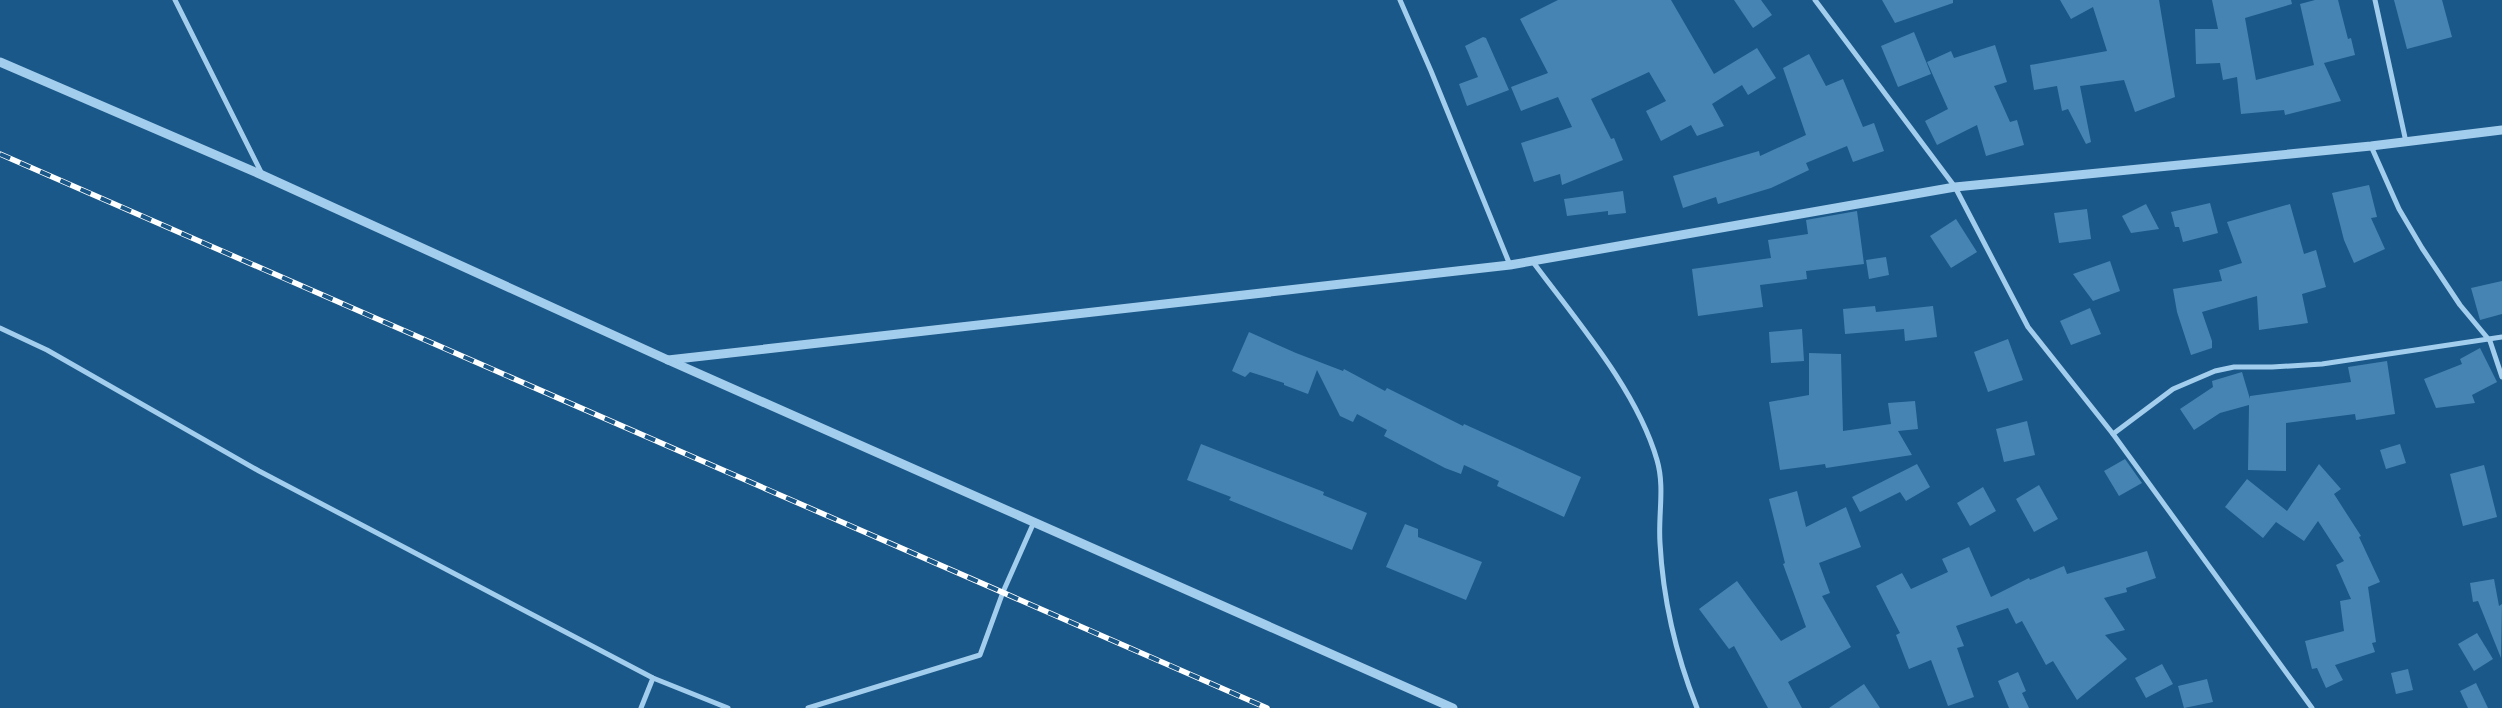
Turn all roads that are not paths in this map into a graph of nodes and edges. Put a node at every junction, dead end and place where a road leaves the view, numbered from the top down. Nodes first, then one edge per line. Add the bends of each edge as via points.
1 (175, 0) edge
2 (1400, 0) edge
3 (1815, 0) edge
4 (2375, 0) edge
5 (0, 62) edge
6 (2502, 130) edge
7 (2406, 142) junction
8 (2371, 146) junction
9 (262, 175) junction
10 (1955, 187) junction
11 (1532, 262) junction
12 (1510, 265) junction
13 (0, 328) edge
14 (2502, 337) edge
15 (2490, 341) junction
16 (668, 360) junction
17 (2502, 378) edge
18 (2113, 434) junction
19 (1034, 522) junction
20 (653, 678) junction
21 (641, 708) edge
22 (728, 708) edge
23 (808, 708) edge
24 (1453, 708) edge
25 (1697, 708) edge
26 (2312, 708) edge

1 - 9 street
2 - 12 street
3 - 10 street
4 - 7 street
5 - 9 street
6 - 7 street
7 - 8 street
8 - 10 street
8 - 15 street via 2399,209 2422,248 2460,305
9 - 16 street
10 - 11 street
10 - 18 street via 2028,327
11 - 12 street
11 - 25 street via 1628,395 1658,460 1662,486 1659,524 1661,566 1673,640
12 - 16 street
13 - 20 street via 47,350 259,471
14 - 15 street
15 - 17 street
15 - 18 street via 2322,364 2234,366 2173,389
16 - 19 street
18 - 26 street
19 - 23 street via 1003,592 980,656
19 - 24 street
20 - 21 street
20 - 22 street

